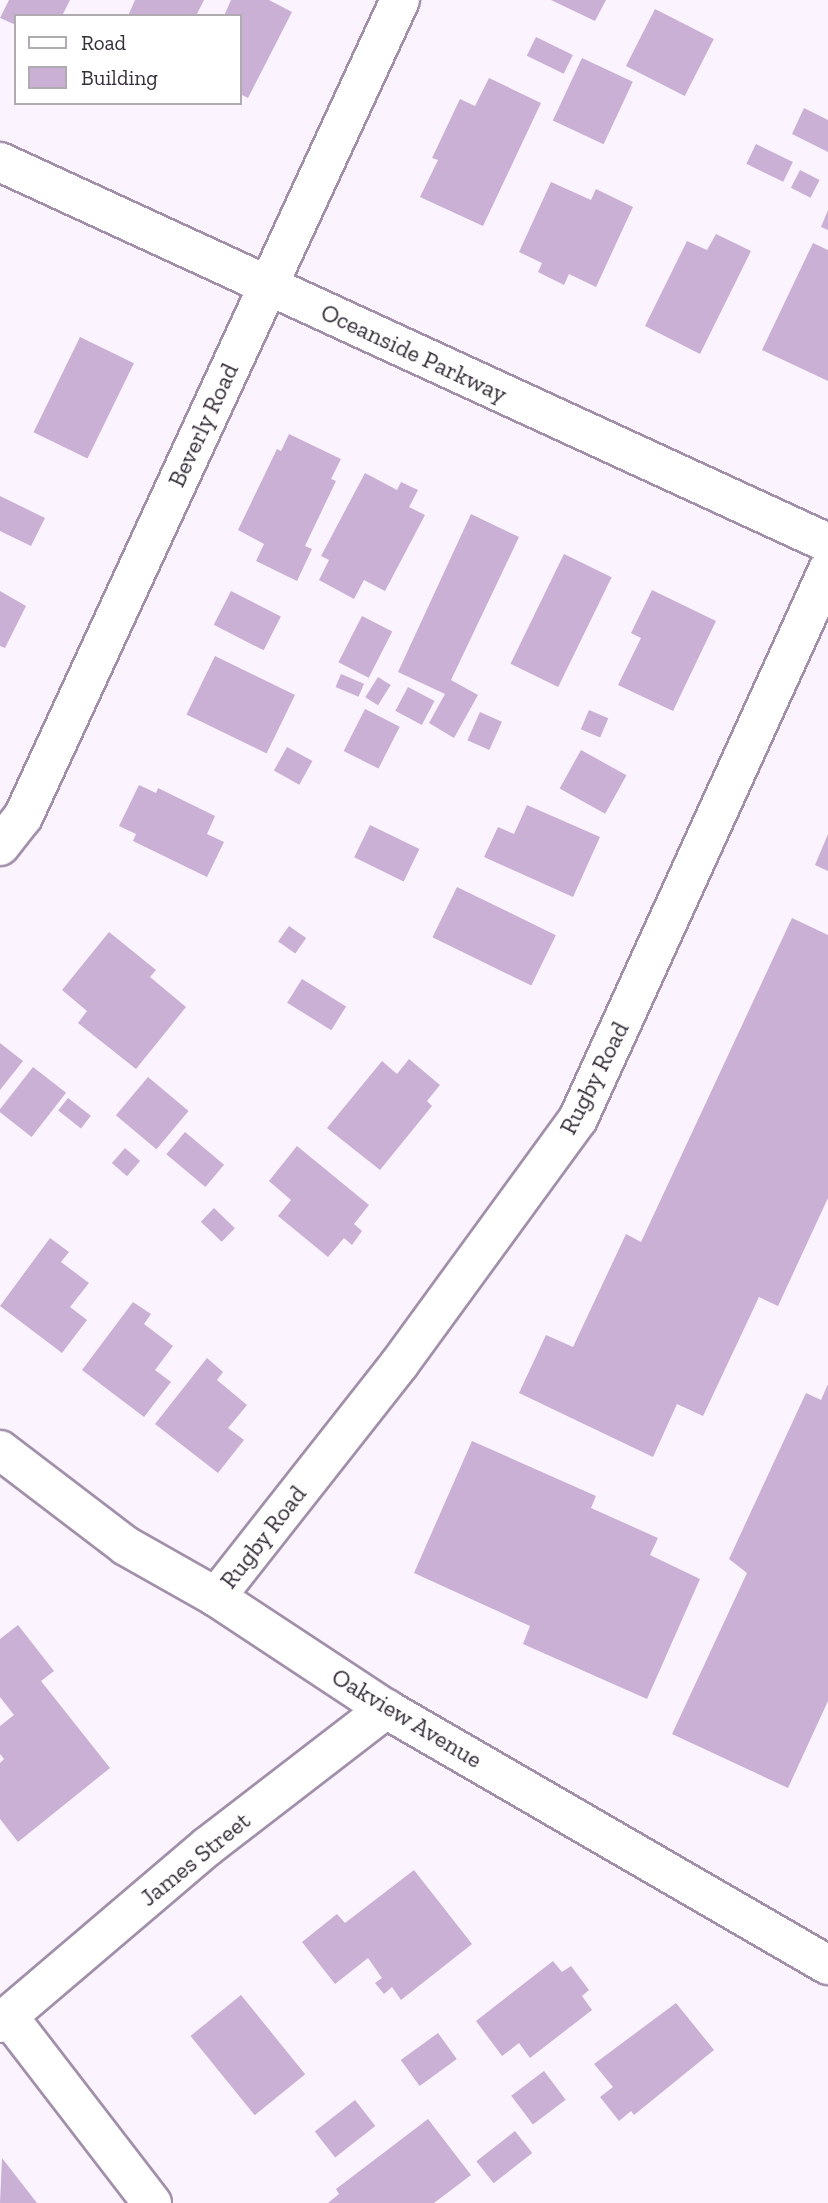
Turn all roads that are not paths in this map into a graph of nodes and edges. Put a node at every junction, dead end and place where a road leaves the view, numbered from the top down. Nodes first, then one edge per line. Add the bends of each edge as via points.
1 (400, 0) edge
2 (0, 162) edge
3 (267, 285) junction
4 (828, 543) edge
5 (828, 569) edge
6 (0, 846) edge
7 (0, 1450) edge
8 (216, 1597) junction
9 (386, 1709) junction
10 (828, 1965) edge
11 (4, 2020) edge
12 (152, 2203) edge

1 - 3 street, Beverly Road
2 - 3 street, Oceanside Parkway
3 - 4 street, Oceanside Parkway
3 - 6 street, Beverly Road via 23,817
5 - 8 street, Rugby Road via 578,1119 400,1363
7 - 8 street, Oakview Avenue via 126,1546
8 - 9 street, Oakview Avenue
9 - 10 street, Oakview Avenue
9 - 11 street, James Street via 208,1846
11 - 12 street, James Street

